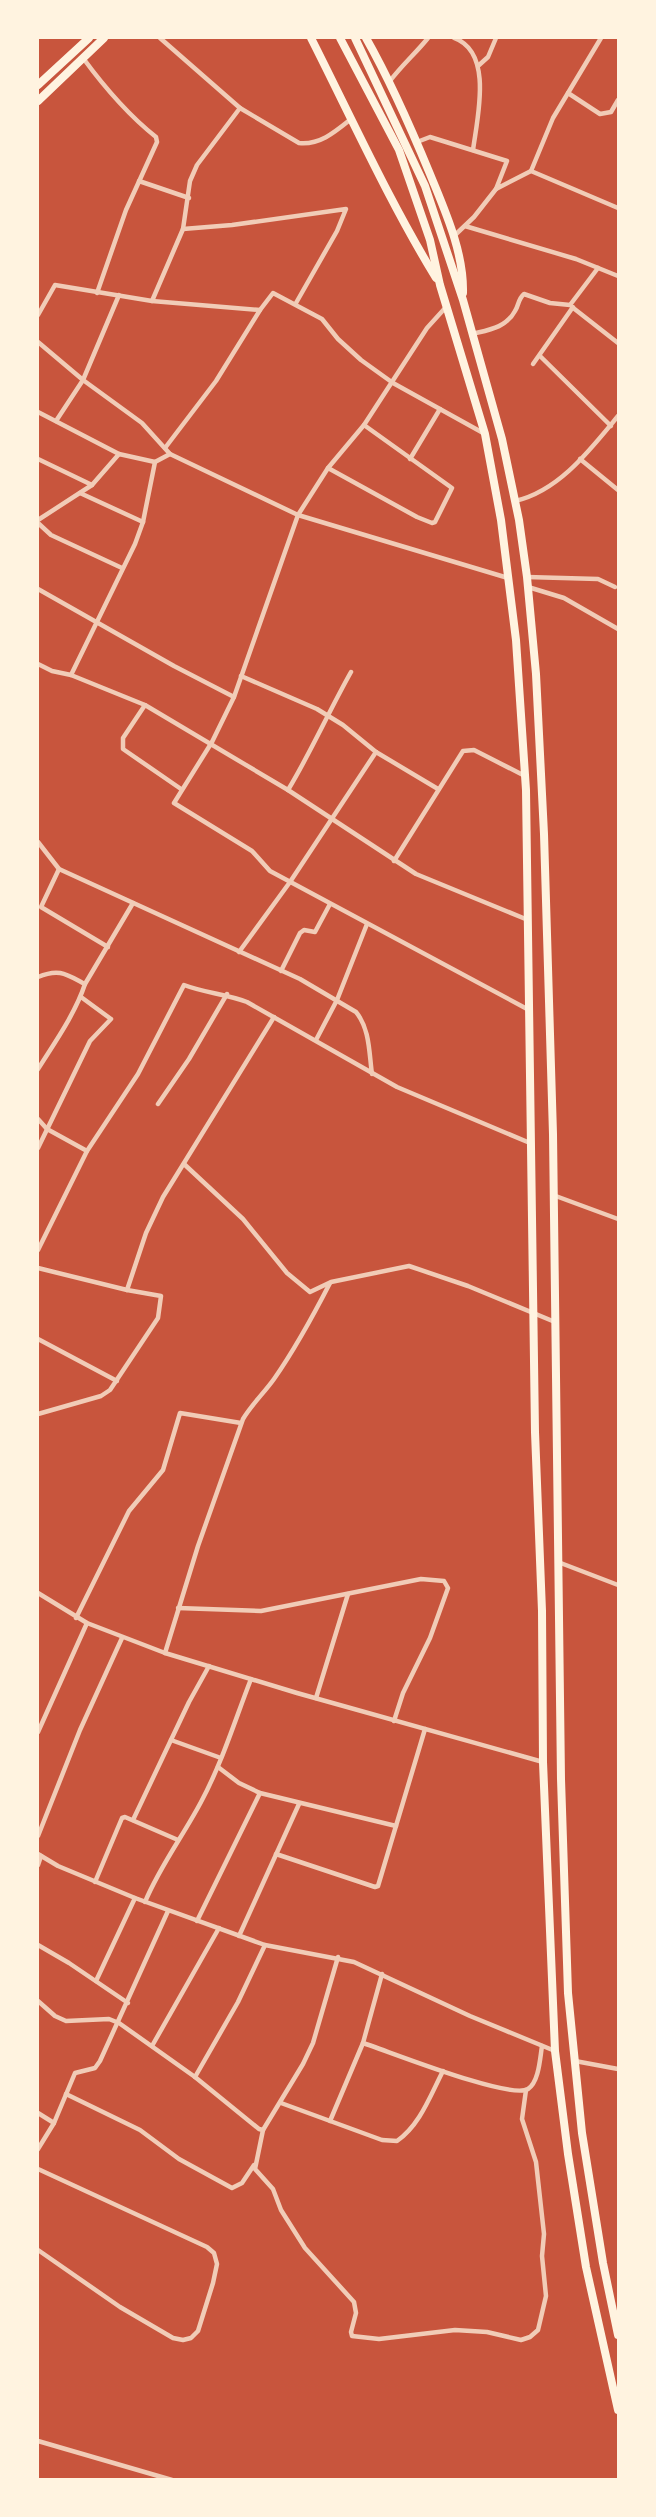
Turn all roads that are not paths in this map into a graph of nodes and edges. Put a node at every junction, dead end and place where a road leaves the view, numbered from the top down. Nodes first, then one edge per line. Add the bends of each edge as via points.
1 (89, 38) edge
2 (104, 38) edge
3 (160, 38) edge
4 (311, 38) edge
5 (340, 38) edge
6 (355, 38) edge
7 (366, 38) edge
8 (428, 38) edge
9 (454, 38) edge
10 (496, 38) edge
11 (601, 38) edge
12 (83, 58) junction
13 (478, 66) junction
14 (390, 81) junction
15 (38, 85) edge
16 (568, 93) junction
17 (618, 100) edge
18 (38, 101) edge
19 (240, 108) junction
20 (352, 118) junction
21 (417, 142) junction
22 (473, 150) junction
23 (531, 171) junction
24 (139, 181) junction
25 (496, 189) junction
26 (189, 198) junction
27 (618, 208) edge
28 (465, 226) junction
29 (183, 229) junction
30 (454, 236) junction
31 (598, 268) junction
32 (618, 276) edge
33 (440, 285) junction
34 (97, 293) junction
35 (119, 295) junction
36 (463, 300) junction
37 (152, 301) junction
38 (296, 303) junction
39 (571, 306) junction
40 (446, 307) junction
41 (260, 310) junction
42 (38, 315) edge
43 (472, 334) junction
44 (617, 340) edge
45 (38, 342) edge
46 (540, 356) junction
47 (532, 364) dead end
48 (84, 380) junction
49 (393, 383) junction
50 (440, 409) junction
51 (38, 412) edge
52 (618, 416) edge
53 (56, 420) junction
54 (364, 425) junction
55 (610, 426) junction
56 (485, 435) junction
57 (165, 448) junction
58 (119, 454) junction
59 (170, 454) junction
60 (38, 459) edge
61 (410, 459) junction
62 (580, 459) junction
63 (156, 462) junction
64 (328, 468) junction
65 (92, 485) junction
66 (618, 490) edge
67 (80, 493) junction
68 (515, 501) junction
69 (298, 515) junction
70 (38, 522) edge
71 (142, 522) junction
72 (122, 568) junction
73 (527, 577) junction
74 (508, 578) junction
75 (528, 587) junction
76 (615, 587) dead end
77 (38, 589) edge
78 (96, 622) junction
79 (618, 629) edge
80 (38, 663) edge
81 (351, 672) dead end
82 (71, 675) junction
83 (241, 676) junction
84 (234, 697) junction
85 (145, 705) junction
86 (327, 716) junction
87 (210, 745) junction
88 (376, 752) junction
89 (525, 776) junction
90 (181, 789) junction
91 (438, 789) junction
92 (288, 790) junction
93 (331, 817) junction
94 (38, 842) edge
95 (394, 861) junction
96 (59, 869) junction
97 (290, 882) junction
98 (133, 903) junction
99 (330, 904) junction
100 (528, 920) junction
101 (367, 924) junction
102 (108, 947) junction
103 (239, 952) junction
104 (281, 971) junction
105 (38, 977) edge
106 (85, 984) junction
107 (227, 994) junction
108 (81, 998) junction
109 (337, 1000) junction
110 (530, 1011) junction
111 (274, 1017) junction
112 (316, 1040) junction
113 (38, 1069) edge
114 (372, 1074) junction
115 (158, 1104) dead end
116 (38, 1119) edge
117 (47, 1129) junction
118 (530, 1143) junction
119 (38, 1148) edge
120 (87, 1151) junction
121 (184, 1164) junction
122 (554, 1195) junction
123 (618, 1219) edge
124 (38, 1250) edge
125 (38, 1268) edge
126 (331, 1282) junction
127 (127, 1290) junction
128 (534, 1312) junction
129 (555, 1322) junction
130 (38, 1339) edge
131 (117, 1381) junction
132 (38, 1414) edge
133 (241, 1423) junction
134 (558, 1562) junction
135 (618, 1585) edge
136 (38, 1594) edge
137 (348, 1594) junction
138 (178, 1608) junction
139 (76, 1618) junction
140 (87, 1623) junction
141 (122, 1638) junction
142 (165, 1653) junction
143 (209, 1666) junction
144 (251, 1679) junction
145 (316, 1698) junction
146 (394, 1721) junction
147 (425, 1729) junction
148 (38, 1732) edge
149 (171, 1740) junction
150 (221, 1758) junction
151 (543, 1761) junction
152 (218, 1767) junction
153 (260, 1793) junction
154 (299, 1804) junction
155 (133, 1821) junction
156 (396, 1826) junction
157 (38, 1836) edge
158 (178, 1840) junction
159 (276, 1854) junction
160 (39, 1855) edge
161 (38, 1865) edge
162 (95, 1882) junction
163 (135, 1898) junction
164 (145, 1902) junction
165 (168, 1911) junction
166 (197, 1921) junction
167 (219, 1928) junction
168 (239, 1936) junction
169 (38, 1945) edge
170 (265, 1945) junction
171 (338, 1957) junction
172 (382, 1974) junction
173 (96, 1981) junction
174 (38, 2001) edge
175 (128, 2003) junction
176 (119, 2023) junction
177 (363, 2043) junction
178 (152, 2046) junction
179 (542, 2046) junction
180 (555, 2051) junction
181 (575, 2061) junction
182 (618, 2069) edge
183 (443, 2071) junction
184 (195, 2077) junction
185 (526, 2090) junction
186 (66, 2094) junction
187 (281, 2103) junction
188 (38, 2113) edge
189 (330, 2121) junction
190 (54, 2123) junction
191 (263, 2130) junction
192 (38, 2149) edge
193 (254, 2165) junction
194 (38, 2169) edge
195 (38, 2250) edge
196 (618, 2335) edge
197 (618, 2410) edge
198 (38, 2441) edge
199 (172, 2480) edge

1 - 15 highway
2 - 12 highway
3 - 19 street
4 - 20 main road
5 - 33 main road via 399,150 430,240
6 - 36 main road via 425,186
7 - 14 main road
8 - 14 street
9 - 13 street via 470,49
10 - 13 street via 488,57
11 - 16 street
12 - 18 highway
12 - 24 street via 130,116 156,137 156,148
13 - 22 street via 480,84
14 - 21 main road
16 - 17 street via 600,114 611,112
16 - 23 street
19 - 20 street via 298,143 307,144 326,138
19 - 26 street via 203,155 190,181
20 - 33 main road
21 - 22 street via 430,137
21 - 30 main road
22 - 25 street via 507,161
23 - 25 street
23 - 27 street
24 - 26 street
24 - 34 street
25 - 28 street
26 - 29 street
28 - 30 street
28 - 31 street
29 - 37 street
29 - 38 street via 346,209
30 - 36 main road via 464,276
31 - 32 street
31 - 39 street
33 - 40 main road
34 - 35 street
34 - 42 street via 55,285
35 - 37 street
35 - 48 street
36 - 43 main road
37 - 41 street
38 - 41 street via 273,293
38 - 49 street via 322,318 338,339
39 - 43 street via 524,294 506,323
39 - 44 street
39 - 46 street
40 - 49 street via 427,328
40 - 56 main road
41 - 57 street via 216,381
43 - 68 main road
45 - 48 street
46 - 47 street
46 - 55 street
48 - 53 street
48 - 57 street via 142,423
49 - 50 street
49 - 54 street
50 - 56 street
50 - 61 street
51 - 53 street
52 - 55 street
53 - 58 street
54 - 61 street
54 - 64 street
55 - 62 street
56 - 74 main road
57 - 59 street
58 - 63 street
58 - 65 street
59 - 63 street
59 - 69 street
60 - 65 street
61 - 64 street via 452,488 432,523
62 - 66 street
62 - 68 street via 543,492
63 - 71 street
64 - 69 street
65 - 67 street
67 - 70 street
67 - 71 street
68 - 73 main road
69 - 74 street
69 - 83 street
70 - 72 street via 51,535
71 - 72 street
72 - 78 street
73 - 75 main road
73 - 76 street via 598,579
74 - 89 main road
75 - 79 street via 564,598
75 - 122 main road via 544,823
77 - 78 street
78 - 82 street
78 - 84 street
80 - 82 street
81 - 86 street
82 - 85 street
83 - 84 street
83 - 86 street
84 - 87 street
85 - 87 street
85 - 90 street via 123,738 123,749
86 - 88 street
86 - 92 street via 312,752
87 - 90 street
87 - 92 street
88 - 91 street
88 - 93 street
89 - 91 street via 467,749 458,756
89 - 100 main road
90 - 97 street via 176,806 252,851 270,871
91 - 95 street
92 - 93 street
93 - 95 street
93 - 97 street
94 - 96 street
95 - 100 street via 430,881
96 - 98 street
96 - 102 street via 41,907
97 - 99 street
97 - 103 street
98 - 102 street
98 - 103 street
99 - 101 street
99 - 104 street via 315,932 300,933
100 - 110 main road
101 - 109 street
101 - 110 street
102 - 106 street
103 - 104 street
104 - 109 street
105 - 106 street via 58,972
106 - 108 street
107 - 111 street
107 - 115 street
107 - 120 street via 184,985 138,1074
108 - 113 street
108 - 117 street via 111,1019 90,1041
109 - 112 street
109 - 114 street via 363,1020
110 - 118 main road
111 - 112 street
111 - 121 street
112 - 114 street
114 - 118 street
116 - 117 street
117 - 119 street
117 - 120 street
118 - 128 main road
120 - 124 street
121 - 126 street via 243,1219 301,1286 310,1292
121 - 127 street via 146,1233
122 - 123 street
122 - 129 main road
125 - 127 street
126 - 128 street via 409,1266
126 - 133 street via 304,1332
127 - 131 street via 161,1296 160,1312
128 - 129 street
128 - 151 main road
129 - 134 main road
130 - 131 street
131 - 132 street via 101,1396
133 - 138 street
133 - 139 street via 180,1413 162,1470 125,1518
134 - 135 street
134 - 181 main road via 568,1993
136 - 139 street
137 - 138 street via 261,1611
137 - 145 street
137 - 146 street via 421,1579 438,1579 447,1584 430,1638
138 - 142 street
139 - 140 street
140 - 141 street
140 - 148 street
141 - 142 street
141 - 157 street
142 - 143 street
143 - 144 street
143 - 149 street
144 - 145 street
144 - 150 street
145 - 146 street
146 - 147 street
147 - 151 street
147 - 156 street
149 - 150 street
149 - 155 street
150 - 152 street
151 - 180 main road
152 - 153 street
152 - 158 street
153 - 154 street
153 - 166 street
154 - 156 street
154 - 159 street
155 - 158 street
155 - 162 street via 125,1817 120,1820
156 - 159 street via 376,1887
158 - 164 street
159 - 168 street
160 - 161 street
160 - 162 street
162 - 163 street
163 - 164 street
163 - 173 street
164 - 165 street
165 - 166 street
165 - 175 street
166 - 167 street
167 - 168 street
167 - 178 street
168 - 170 street
169 - 173 street
170 - 171 street
170 - 184 street
171 - 172 street
171 - 187 street via 313,2043
172 - 177 street
172 - 179 street
173 - 175 street
174 - 176 street via 66,2021 109,2019
175 - 176 street
176 - 178 street
176 - 186 street via 98,2065 75,2073
177 - 183 street
177 - 189 street
178 - 184 street
179 - 180 street
179 - 185 street via 534,2081
180 - 197 main road via 586,2267
181 - 182 street
181 - 196 main road via 591,2192
183 - 185 street via 507,2090
183 - 189 street via 417,2120 397,2141 382,2140
184 - 191 street
185 - 193 street via 522,2119 538,2174 546,2296 538,2331 521,2340 455,2330 379,2339 352,2336 354,2302 305,2248 273,2189
186 - 190 street
186 - 193 street via 140,2130 179,2159 232,2188 242,2183
187 - 189 street
187 - 191 street
188 - 190 street
190 - 192 street
191 - 193 street
194 - 195 street via 207,2247 217,2264 198,2331 183,2340 120,2307
198 - 199 street

